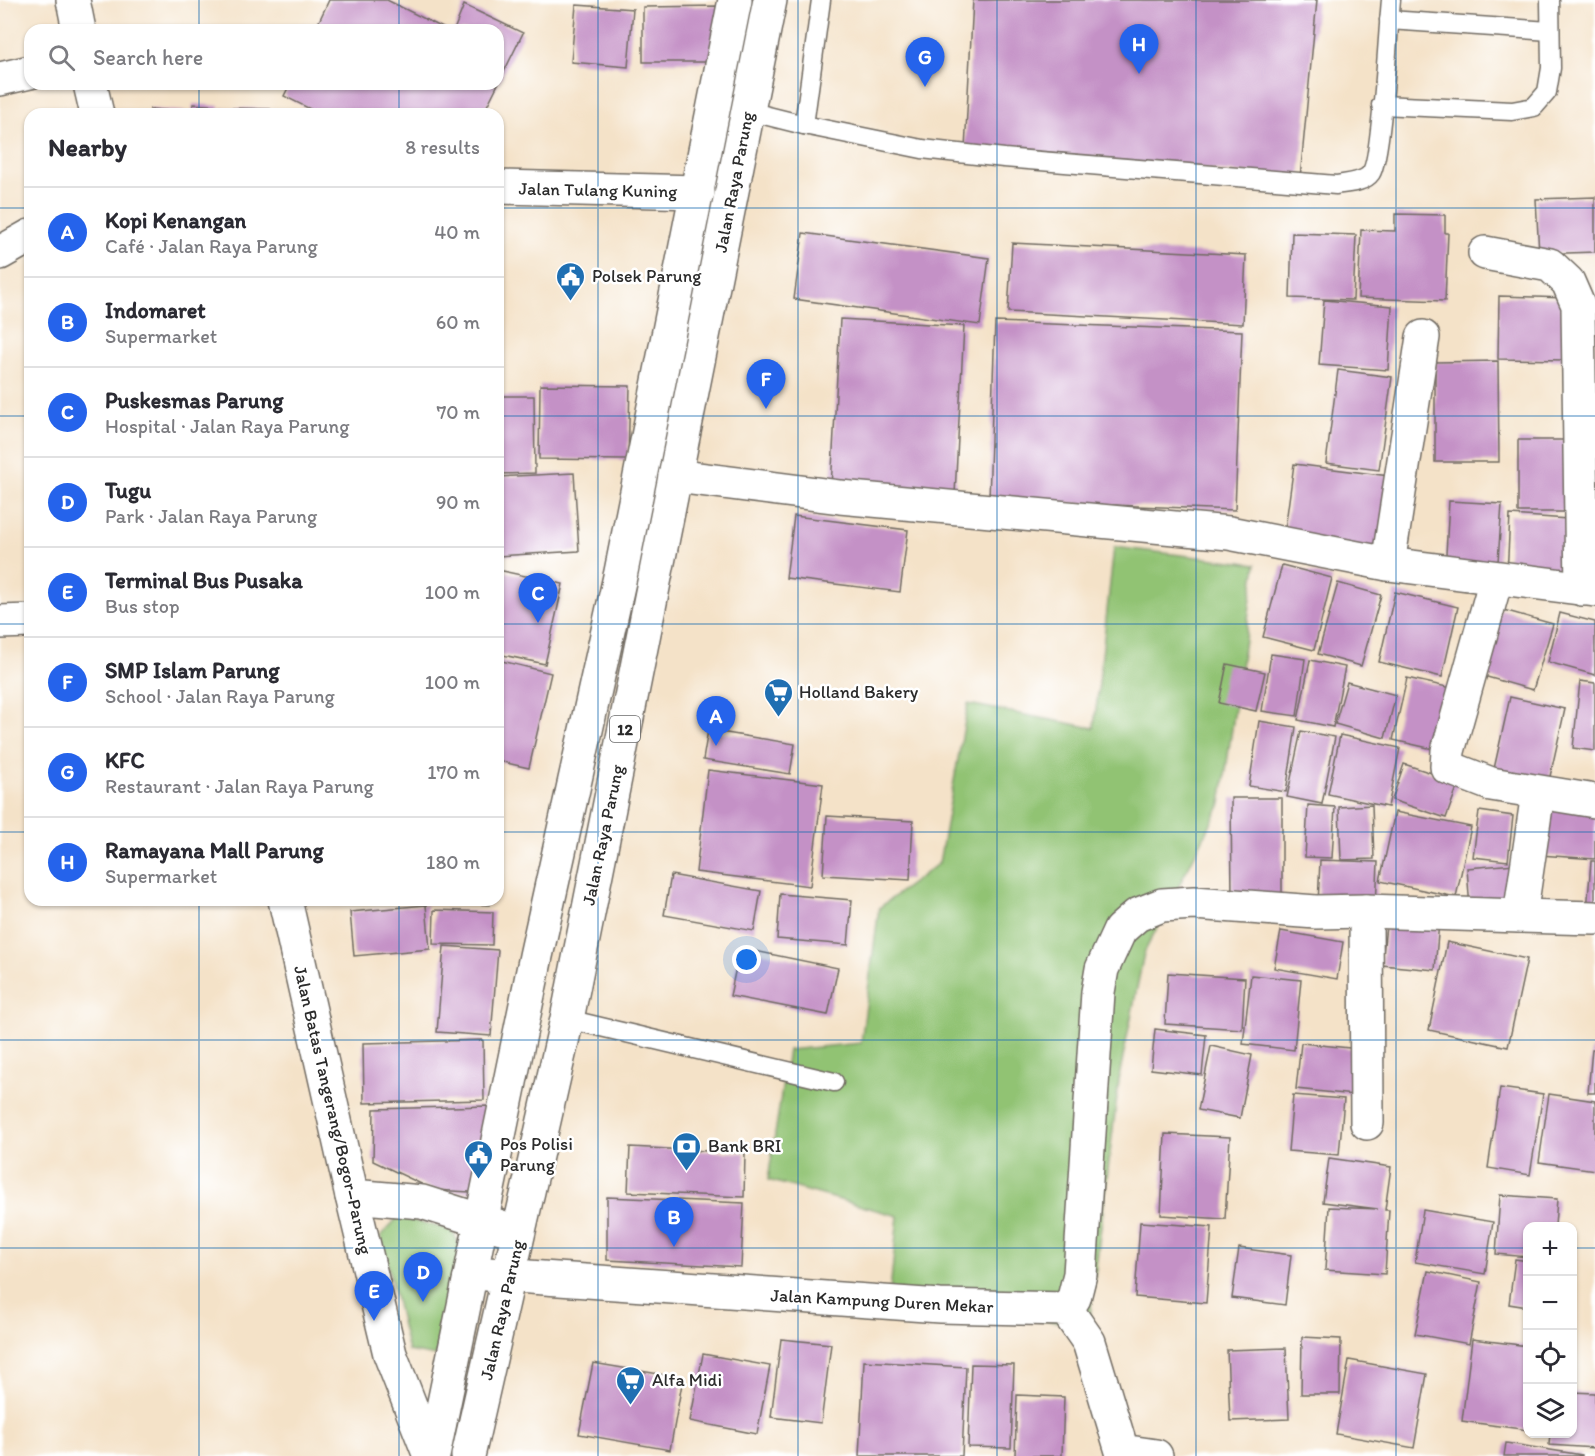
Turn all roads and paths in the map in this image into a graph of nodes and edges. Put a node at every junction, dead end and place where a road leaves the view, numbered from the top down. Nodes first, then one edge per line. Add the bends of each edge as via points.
1 (73, 0) edge
2 (735, 0) edge
3 (770, 0) edge
4 (821, 0) edge
5 (1390, 0) edge
6 (1550, 0) edge
7 (1389, 20) junction
8 (78, 24) edge
9 (1550, 31) junction
10 (24, 73) edge
11 (0, 79) edge
12 (91, 90) edge
13 (1381, 105) junction
14 (96, 108) edge
15 (748, 111) junction
16 (804, 125) junction
17 (504, 187) edge
18 (698, 192) junction
19 (24, 239) edge
20 (0, 253) edge
21 (1485, 253) dead end
22 (1423, 338) dead end
23 (675, 476) junction
24 (1388, 564) junction
25 (621, 572) junction
26 (1496, 579) junction
27 (657, 580) junction
28 (1589, 589) edge
29 (0, 621) edge
30 (24, 621) edge
31 (1538, 793) junction
32 (1595, 801) edge
33 (286, 906) edge
34 (1366, 911) junction
35 (1520, 916) junction
36 (1595, 918) edge
37 (567, 1019) junction
38 (834, 1082) dead end
39 (1367, 1123) dead end
40 (352, 1196) junction
41 (482, 1221) junction
42 (520, 1233) junction
43 (473, 1273) junction
44 (510, 1277) junction
45 (1066, 1309) junction
46 (1122, 1453) edge
47 (431, 1456) edge
48 (468, 1456) edge
49 (1156, 1456) edge

1 - 8 main road
2 - 18 main road, Jalan Raya Parung / 12
3 - 15 main road, Jalan Raya Parung / 12
4 - 16 lane
5 - 7 lane
6 - 9 lane
7 - 9 lane
7 - 13 lane
9 - 13 lane via 1547,92 1534,107 1512,111
10 - 11 main road
12 - 14 main road
13 - 16 lane via 1371,173 1336,185 922,149
15 - 16 lane
15 - 23 main road, Jalan Raya Parung / 12
17 - 18 main road, Jalan Tulang Kuning
18 - 25 main road, Jalan Raya Parung / 12
19 - 20 main road
21 - 28 main road via 1550,265 1568,282 1578,305
22 - 24 main road
23 - 24 main road via 840,497 1229,533
23 - 27 main road, Jalan Raya Parung / 12
24 - 26 main road
25 - 27 main road
25 - 41 main road, Jalan Raya Parung / 12
26 - 28 main road
26 - 31 main road via 1446,762 1452,770 1480,781
27 - 37 main road, Jalan Raya Parung / 12
29 - 30 main road
31 - 32 main road
31 - 35 main road
33 - 40 main road, Jalan Batas Tangerang/Bogor–Parung
34 - 35 main road
34 - 39 main road
34 - 45 main road via 1162,905 1137,915 1120,930 1102,969 1098,992 1080,1274 1074,1298
35 - 36 main road
37 - 38 lane
37 - 42 main road, Jalan Raya Parung / 12
40 - 41 main road via 422,1202
40 - 47 main road, Jalan Batas Tangerang/Bogor–Parung via 390,1354
41 - 42 main road
41 - 43 main road, Jalan Raya Parung / 12
42 - 44 main road, Jalan Raya Parung / 12
43 - 44 main road, Jalan Kampung Duren Mekar
43 - 47 main road, Jalan Raya Parung / 12
44 - 45 main road, Jalan Kampung Duren Mekar via 940,1306
44 - 48 main road, Jalan Raya Parung / 12
45 - 46 main road via 1089,1342
46 - 49 main road

